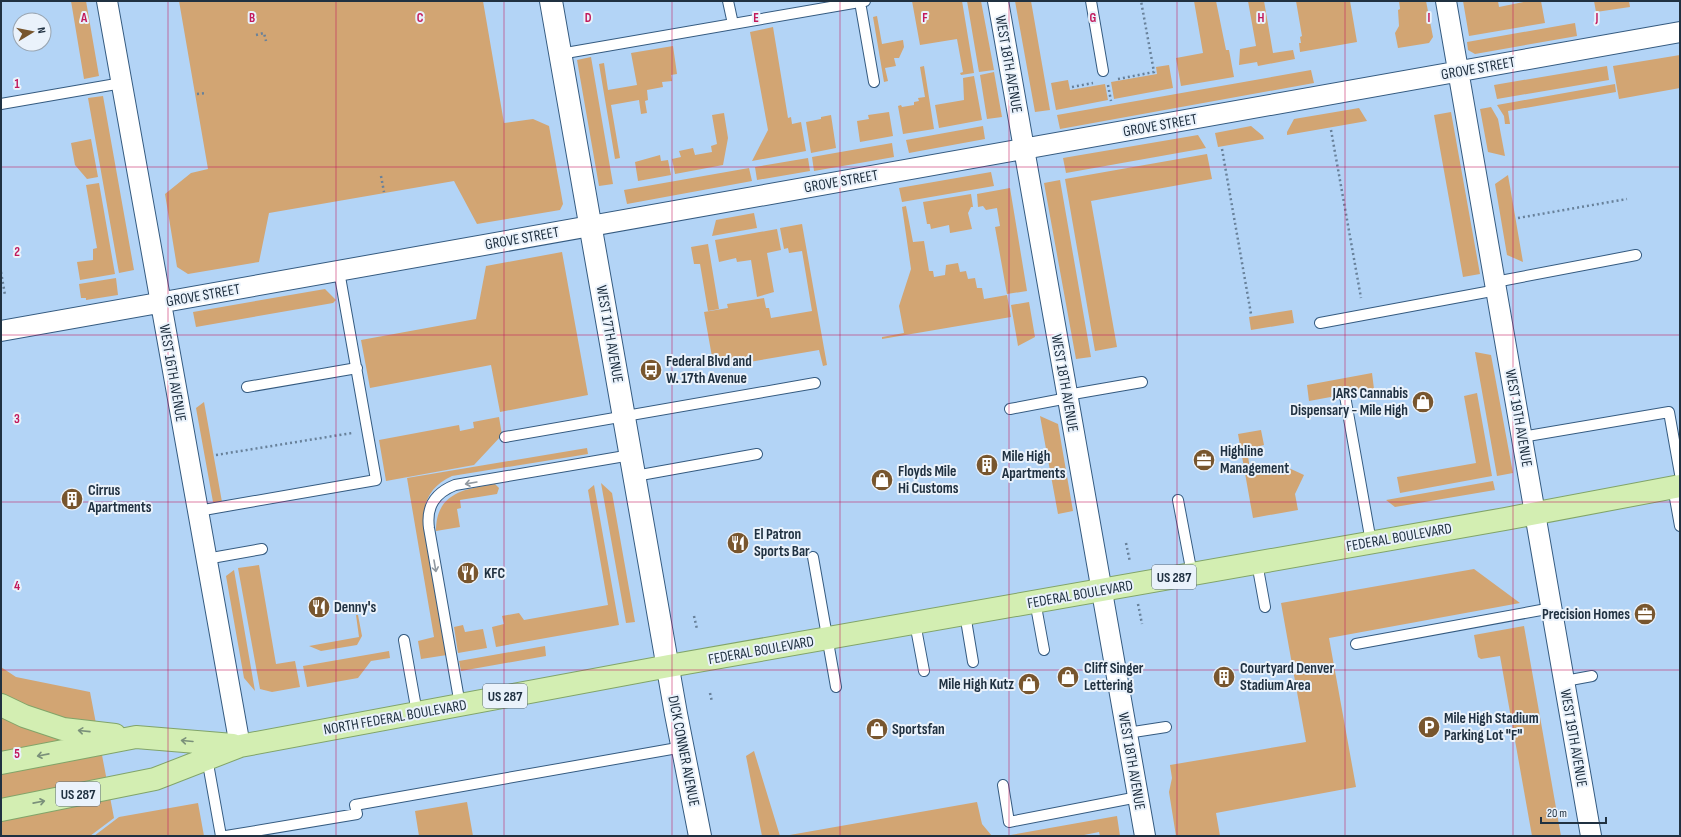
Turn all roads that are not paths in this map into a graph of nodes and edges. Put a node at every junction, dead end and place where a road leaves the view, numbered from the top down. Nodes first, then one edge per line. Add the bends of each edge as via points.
1 (107, 1) edge
2 (551, 1) edge
3 (728, 1) edge
4 (862, 1) edge
5 (998, 1) edge
6 (1091, 1) edge
7 (1446, 1) edge
8 (733, 24) junction
9 (1680, 32) edge
10 (560, 54) junction
11 (1458, 71) junction
12 (1105, 76) road end
13 (874, 82) dead end
14 (122, 83) junction
15 (1, 104) edge
16 (1024, 149) junction
17 (591, 226) junction
18 (1636, 255) dead end
19 (339, 271) junction
20 (1496, 286) junction
21 (161, 302) junction
22 (1320, 323) dead end
23 (1, 331) edge
24 (357, 368) junction
25 (1142, 382) dead end
26 (815, 383) dead end
27 (247, 387) dead end
28 (1345, 396) dead end
29 (1068, 397) junction
30 (1010, 409) dead end
31 (624, 416) junction
32 (505, 437) dead end
33 (1522, 437) junction
34 (757, 454) dead end
35 (631, 455) junction
36 (635, 476) junction
37 (1678, 482) edge
38 (1178, 500) dead end
39 (198, 511) junction
40 (1535, 513) junction
41 (1680, 526) edge
42 (1371, 542) junction
43 (262, 549) dead end
44 (813, 557) dead end
45 (206, 559) junction
46 (1257, 562) junction
47 (1192, 574) junction
48 (1102, 590) junction
49 (1035, 601) junction
50 (1264, 607) dead end
51 (1552, 608) junction
52 (965, 614) junction
53 (915, 623) junction
54 (827, 638) junction
55 (404, 640) dead end
56 (1356, 644) dead end
57 (1044, 650) dead end
58 (974, 662) dead end
59 (669, 666) junction
60 (924, 671) dead end
61 (1592, 676) dead end
62 (1565, 681) junction
63 (836, 687) dead end
64 (1, 705) edge
65 (460, 705) junction
66 (417, 713) junction
67 (1166, 727) dead end
68 (1127, 733) junction
69 (136, 737) junction
70 (240, 746) junction
71 (683, 747) junction
72 (207, 758) junction
73 (1, 763) edge
74 (1003, 785) dead end
75 (1138, 797) junction
76 (1, 810) edge
77 (221, 836) edge
78 (226, 836) edge
79 (700, 836) edge
80 (1145, 836) edge
81 (1591, 836) edge

1 - 14 street, WEST 16TH AVENUE
2 - 10 street, WEST 17TH AVENUE
3 - 8 lane
4 - 8 lane
4 - 13 lane
5 - 16 street, WEST 18TH AVENUE
6 - 12 lane
7 - 11 street, WEST 19TH AVENUE
8 - 10 lane
9 - 11 street, GROVE STREET
10 - 17 street, WEST 17TH AVENUE
11 - 16 street, GROVE STREET
11 - 20 street, WEST 19TH AVENUE
14 - 15 lane
14 - 21 street, WEST 16TH AVENUE
16 - 17 street, GROVE STREET
16 - 29 street, WEST 18TH AVENUE
17 - 19 street, GROVE STREET
17 - 31 street, WEST 17TH AVENUE
18 - 20 lane
19 - 21 street, GROVE STREET
19 - 24 lane
20 - 22 lane
20 - 33 street, WEST 19TH AVENUE
21 - 23 street, GROVE STREET
21 - 39 street, WEST 16TH AVENUE
24 - 27 lane
24 - 39 lane via 376,480
25 - 29 lane
26 - 31 lane
28 - 42 lane
29 - 30 lane
29 - 48 street, WEST 18TH AVENUE
31 - 32 lane
31 - 35 street, WEST 17TH AVENUE
33 - 37 lane via 1670,412
33 - 40 street, WEST 19TH AVENUE
34 - 36 lane
35 - 36 street, WEST 17TH AVENUE
35 -> 65 lane via 456,485 436,496 427,517
36 - 59 street, WEST 17TH AVENUE
37 - 40 main road, FEDERAL BOULEVARD / US 287
37 - 41 lane
38 - 47 lane
39 - 45 street, WEST 16TH AVENUE
40 - 42 main road, FEDERAL BOULEVARD / US 287
40 - 51 street, WEST 19TH AVENUE
42 - 46 main road, FEDERAL BOULEVARD / US 287
43 - 45 lane
44 - 54 lane
45 - 70 street, WEST 16TH AVENUE
46 - 47 main road, FEDERAL BOULEVARD / US 287
46 - 50 lane
47 - 48 main road, FEDERAL BOULEVARD / US 287
48 - 49 main road, FEDERAL BOULEVARD / US 287
48 - 68 street, WEST 18TH AVENUE
49 - 52 main road, FEDERAL BOULEVARD / US 287
49 - 57 lane
51 - 56 lane
51 - 62 street, WEST 19TH AVENUE
52 - 53 main road, FEDERAL BOULEVARD / US 287
52 - 58 lane
53 - 54 main road, FEDERAL BOULEVARD / US 287
53 - 60 lane
54 - 59 main road, FEDERAL BOULEVARD / US 287
54 - 63 lane
55 - 66 lane
59 - 65 main road, NORTH FEDERAL BOULEVARD / US 287
59 - 71 street, DICK CONNER AVENUE
61 - 62 lane
62 - 81 street, WEST 19TH AVENUE
69 -> 64 main road via 63,729
65 - 66 main road, NORTH FEDERAL BOULEVARD / US 287
66 - 70 main road, NORTH FEDERAL BOULEVARD / US 287
67 - 68 lane
68 - 75 street, WEST 18TH AVENUE
70 -> 69 main road, NORTH FEDERAL BOULEVARD / US 287
69 -> 73 main road, NORTH FEDERAL BOULEVARD / US 287
70 - 72 main road, NORTH FEDERAL BOULEVARD / US 287
71 - 78 lane via 356,805 357,814
71 - 79 street, DICK CONNER AVENUE
76 -> 72 main road, NORTH FEDERAL BOULEVARD / US 287 via 155,778
72 - 77 lane
74 - 75 lane via 1009,822
75 - 80 street, WEST 18TH AVENUE

